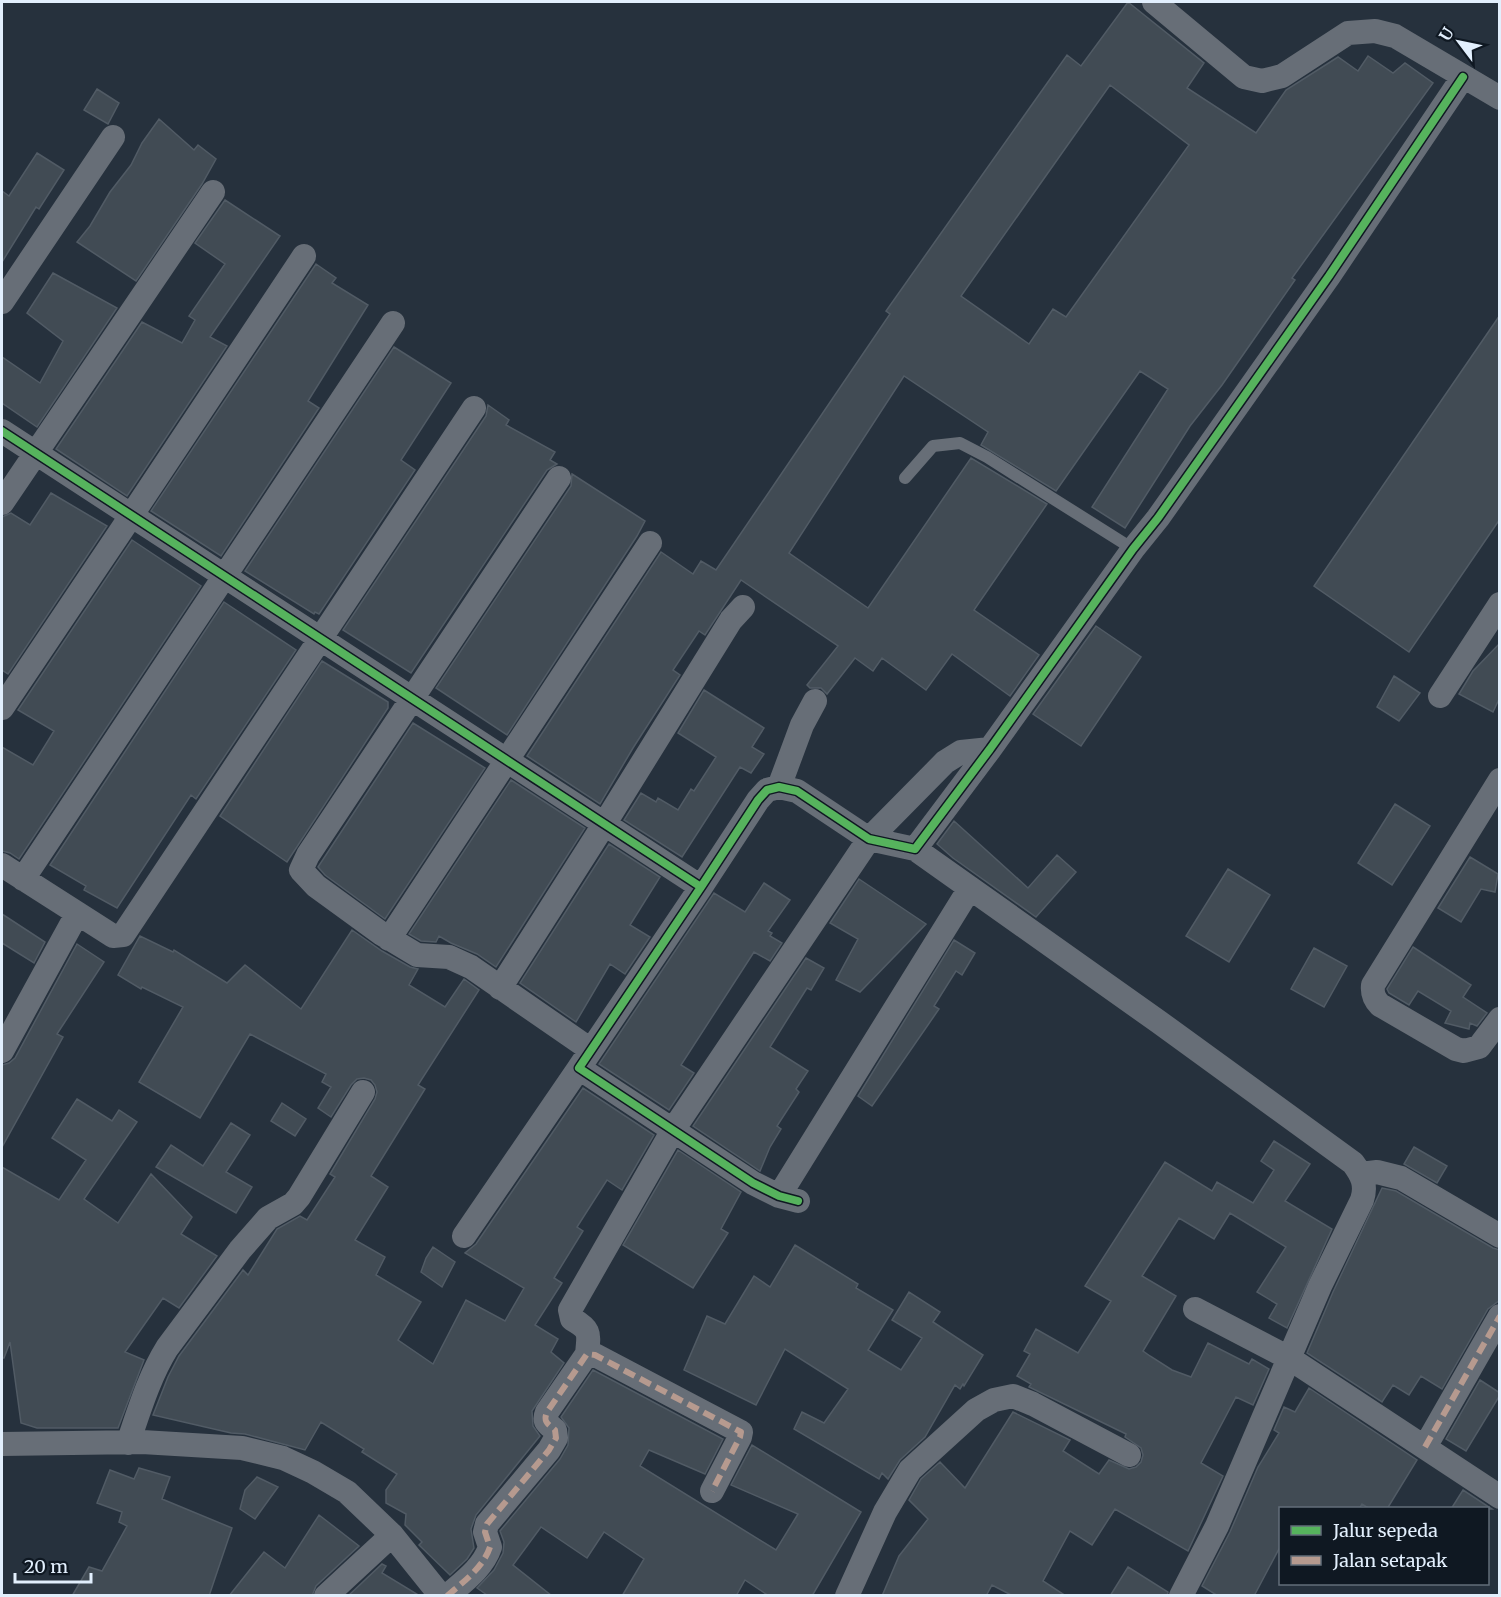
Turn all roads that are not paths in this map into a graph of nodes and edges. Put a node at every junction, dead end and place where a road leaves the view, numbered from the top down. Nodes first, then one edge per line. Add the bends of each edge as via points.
1 (1154, 2) edge
2 (1462, 77) junction
3 (1500, 99) edge
4 (113, 137) dead end
5 (213, 192) dead end
6 (304, 256) dead end
7 (2, 302) edge
8 (393, 323) dead end
9 (474, 408) dead end
10 (2, 431) edge
11 (36, 454) junction
12 (559, 478) dead end
13 (905, 478) dead end
14 (2, 503) edge
15 (131, 516) junction
16 (650, 543) dead end
17 (1133, 549) junction
18 (224, 577) junction
19 (1500, 604) edge
20 (743, 607) dead end
21 (320, 639) junction
22 (1440, 696) dead end
23 (412, 700) junction
24 (815, 701) dead end
25 (2, 708) edge
26 (990, 749) junction
27 (507, 761) junction
28 (1500, 780) edge
29 (779, 787) junction
30 (605, 824) junction
31 (869, 839) junction
32 (915, 849) junction
33 (2, 865) edge
34 (23, 879) junction
35 (701, 887) junction
36 (970, 888) junction
37 (77, 914) junction
38 (389, 939) junction
39 (500, 988) junction
40 (1500, 1019) edge
41 (2, 1051) edge
42 (585, 1059) junction
43 (363, 1092) dead end
44 (673, 1130) junction
45 (1361, 1174) junction
46 (464, 1236) dead end
47 (1500, 1236) edge
48 (1195, 1309) dead end
49 (1500, 1316) edge
50 (587, 1354) junction
51 (1289, 1358) junction
52 (128, 1443) junction
53 (2, 1444) edge
54 (1425, 1447) junction
55 (1129, 1455) dead end
56 (712, 1491) dead end
57 (1500, 1497) edge
58 (392, 1535) junction
59 (326, 1596) edge
60 (441, 1596) edge
61 (447, 1596) edge
62 (847, 1596) edge
63 (1180, 1596) edge

1 - 2 street via 1244,77 1262,81 1282,75 1348,33 1375,31 1395,36
2 - 3 street
2 - 17 street via 1329,276
4 - 7 street
5 - 11 street
6 - 15 street
8 - 18 street
9 - 21 street
10 - 11 street
11 - 14 street
11 - 15 street
12 - 23 street
13 - 17 lane via 933,446 960,443
15 - 18 street
15 - 25 street
16 - 27 street
17 - 26 street
18 - 21 street
18 - 34 street
19 - 22 street
20 - 30 street via 731,620
21 - 23 street
21 - 37 street via 123,934 113,936
23 - 27 street
23 - 38 street via 301,870 316,886
24 - 29 street
26 - 31 street via 961,752 945,762
26 - 32 street
27 - 30 street
27 - 38 street
28 - 40 street via 1372,990 1380,1005 1464,1051 1479,1047
29 - 31 street via 797,791
29 - 35 street via 767,790 758,800
30 - 35 street
30 - 39 street
31 - 32 street
31 - 44 street
32 - 36 street
33 - 34 street
34 - 37 street
35 - 42 street
36 - 44 street via 789,1198 753,1183
36 - 45 street via 1353,1163
37 - 41 street
38 - 39 street via 417,955 460,961
39 - 42 street
42 - 44 street
42 - 46 street
43 - 52 street via 293,1204 268,1218 240,1250 167,1348
44 - 50 street via 570,1310 572,1319 589,1333
45 - 47 street via 1377,1172 1401,1178
45 - 51 street via 1362,1200
48 - 51 street
49 - 54 street
50 - 56 street via 741,1432
50 - 61 street via 546,1412 544,1419 556,1432 556,1438 487,1524 485,1532 490,1547 484,1559
51 - 54 street
51 - 63 street via 1217,1526
52 - 53 street
52 - 58 street via 242,1448 283,1458 347,1492
54 - 57 street
55 - 62 street via 1034,1404 1013,1396 994,1400 976,1410 910,1470 885,1512
58 - 59 street
58 - 60 street

